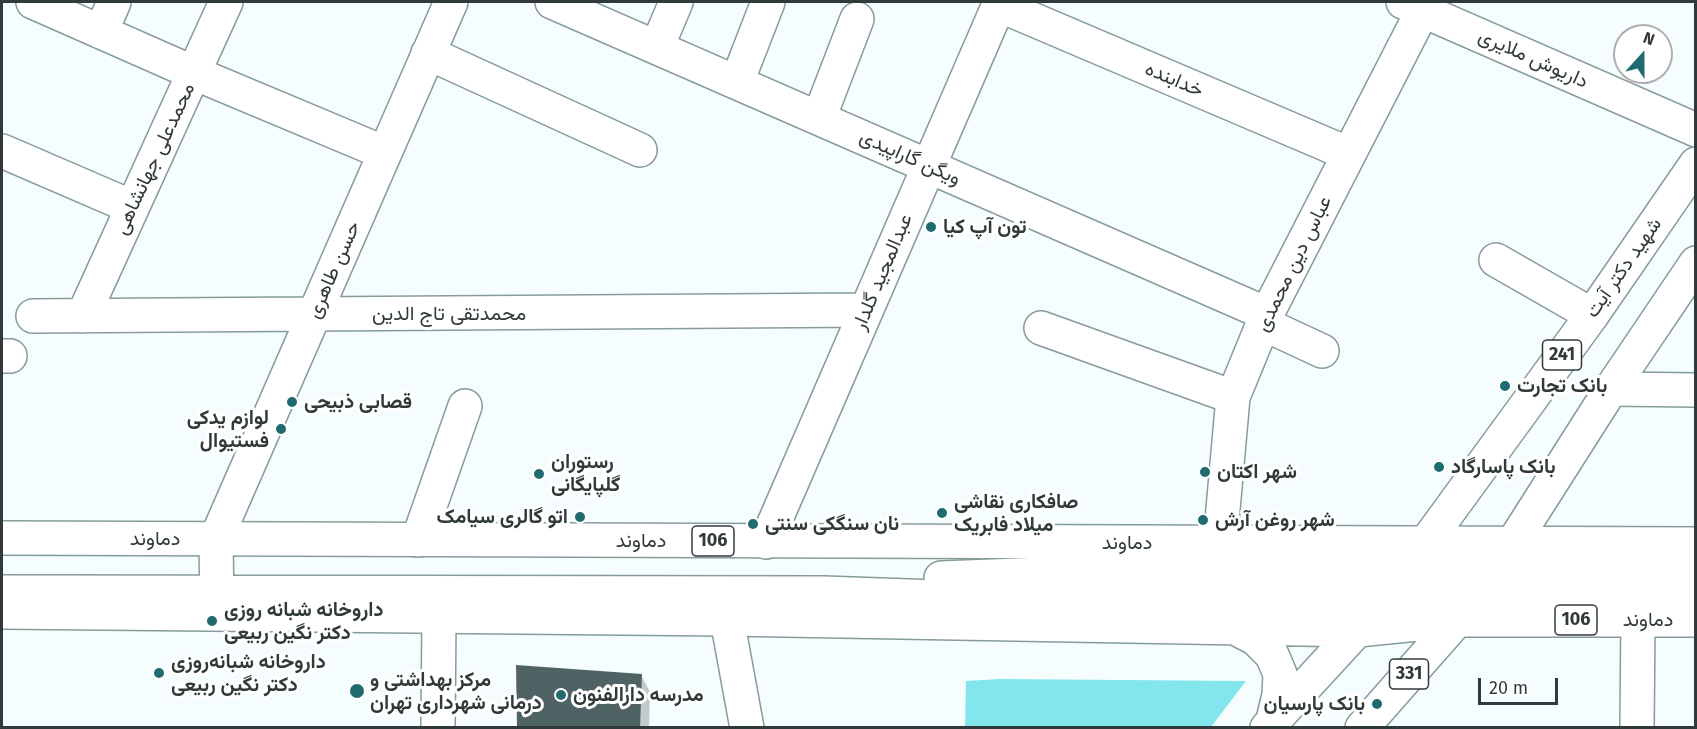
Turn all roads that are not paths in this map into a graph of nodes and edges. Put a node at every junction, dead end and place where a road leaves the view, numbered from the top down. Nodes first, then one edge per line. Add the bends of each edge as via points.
1 (33, 2) edge
2 (114, 2) edge
3 (226, 2) edge
4 (451, 2) edge
5 (552, 2) edge
6 (676, 2) edge
7 (768, 2) edge
8 (1000, 3) edge
9 (1417, 4) edge
10 (857, 19) dead end
11 (101, 32) junction
12 (657, 47) junction
13 (428, 53) junction
14 (194, 73) junction
15 (737, 82) junction
16 (819, 118) junction
17 (1695, 130) edge
18 (640, 150) dead end
19 (2, 151) edge
20 (385, 153) junction
21 (1349, 154) junction
22 (1695, 164) edge
23 (929, 166) junction
24 (132, 207) junction
25 (1496, 260) dead end
26 (1695, 263) edge
27 (866, 310) junction
28 (314, 315) junction
29 (1592, 315) junction
30 (33, 316) dead end
31 (83, 316) junction
32 (1266, 319) junction
33 (1041, 328) dead end
34 (1322, 351) dead end
35 (1611, 389) junction
36 (1695, 390) edge
37 (1233, 397) junction
38 (465, 406) dead end
39 (2, 538) edge
40 (216, 539) junction
41 (418, 540) junction
42 (766, 542) junction
43 (1220, 543) junction
44 (1425, 543) junction
45 (1513, 543) junction
46 (1695, 544) edge
47 (1405, 571) junction
48 (1492, 572) junction
49 (1695, 573) edge
50 (2, 576) edge
51 (2, 592) edge
52 (1695, 598) edge
53 (1382, 603) junction
54 (1464, 611) junction
55 (2, 612) edge
56 (217, 614) junction
57 (439, 616) junction
58 (728, 619) junction
59 (1638, 619) junction
60 (1695, 620) edge
61 (1235, 627) junction
62 (1358, 630) junction
63 (1270, 724) edge
64 (438, 728) edge
65 (747, 728) edge
66 (1362, 728) edge
67 (1637, 728) edge

1 - 11 street
2 - 11 street
3 - 14 street, محمدعلی جهانشاهی
4 - 13 street, حسن طاهری
5 - 12 street, ویگن گاراپیدی
6 - 12 street
7 - 15 street
8 - 21 street, خدابنده
8 - 23 street, عبدالمجید گلدار
9 - 17 street, داریوش ملایری
9 - 21 street, عباس دین محمدی
10 - 16 street
11 - 14 street
12 - 15 street, ویگن گاراپیدی
13 - 18 street
13 - 20 street, حسن طاهری
14 - 20 street
14 - 24 street, محمدعلی جهانشاهی
15 - 16 street, ویگن گاراپیدی
16 - 23 street, ویگن گاراپیدی
19 - 24 street
20 - 28 street, حسن طاهری
21 - 32 street, عباس دین محمدی
22 - 29 street, شهید دکتر آیت / 241
23 - 27 street, عبدالمجید گلدار
23 - 32 street, ویگن گاراپیدی
24 - 31 street, محمدعلی جهانشاهی
25 - 29 street
26 - 35 street
27 - 28 street, محمدتقی تاج الدین
27 - 42 street, عبدالمجید گلدار
28 - 31 street, محمدتقی تاج الدین
28 - 40 street, حسن طاهری
29 - 44 street, شهید دکتر آیت / 241
30 - 31 street, محمدتقی تاج الدین
32 - 34 street, ویگن گاراپیدی
32 - 37 street, عباس دین محمدی
33 - 37 street
35 - 36 street
35 - 45 street
37 - 43 street, عباس دین محمدی
38 - 41 street
39 - 40 street, دماوند / 106
40 - 41 street, دماوند / 106
40 - 56 street
41 - 42 street, دماوند / 106
42 - 43 street, دماوند / 106
43 - 44 street, دماوند / 106
44 - 45 street, 106
44 - 47 street, شهید دکتر آیت / 241
45 - 46 street, 106
45 - 48 street
47 - 48 street
47 - 50 street via 1095,572 881,580
47 - 53 street, شهید دکتر آیت / 241
48 - 49 street
48 - 54 street
51 - 53 street via 824,593 1078,602
52 - 54 street
53 - 54 street
53 - 62 street, شهید دکتر آیت / 241
54 - 59 street, دماوند / 106
54 - 62 street, 106
54 - 66 street, 331
55 - 56 street, 106
56 - 57 street, 106
57 - 58 street, 106
57 - 64 street
58 - 61 street, 106
58 - 65 street
59 - 60 street, دماوند / 106
59 - 67 street
61 - 62 street, 106
61 - 63 street via 1256,639 1272,655 1280,674 1279,695
62 - 63 street, شهید دکتر آیت

